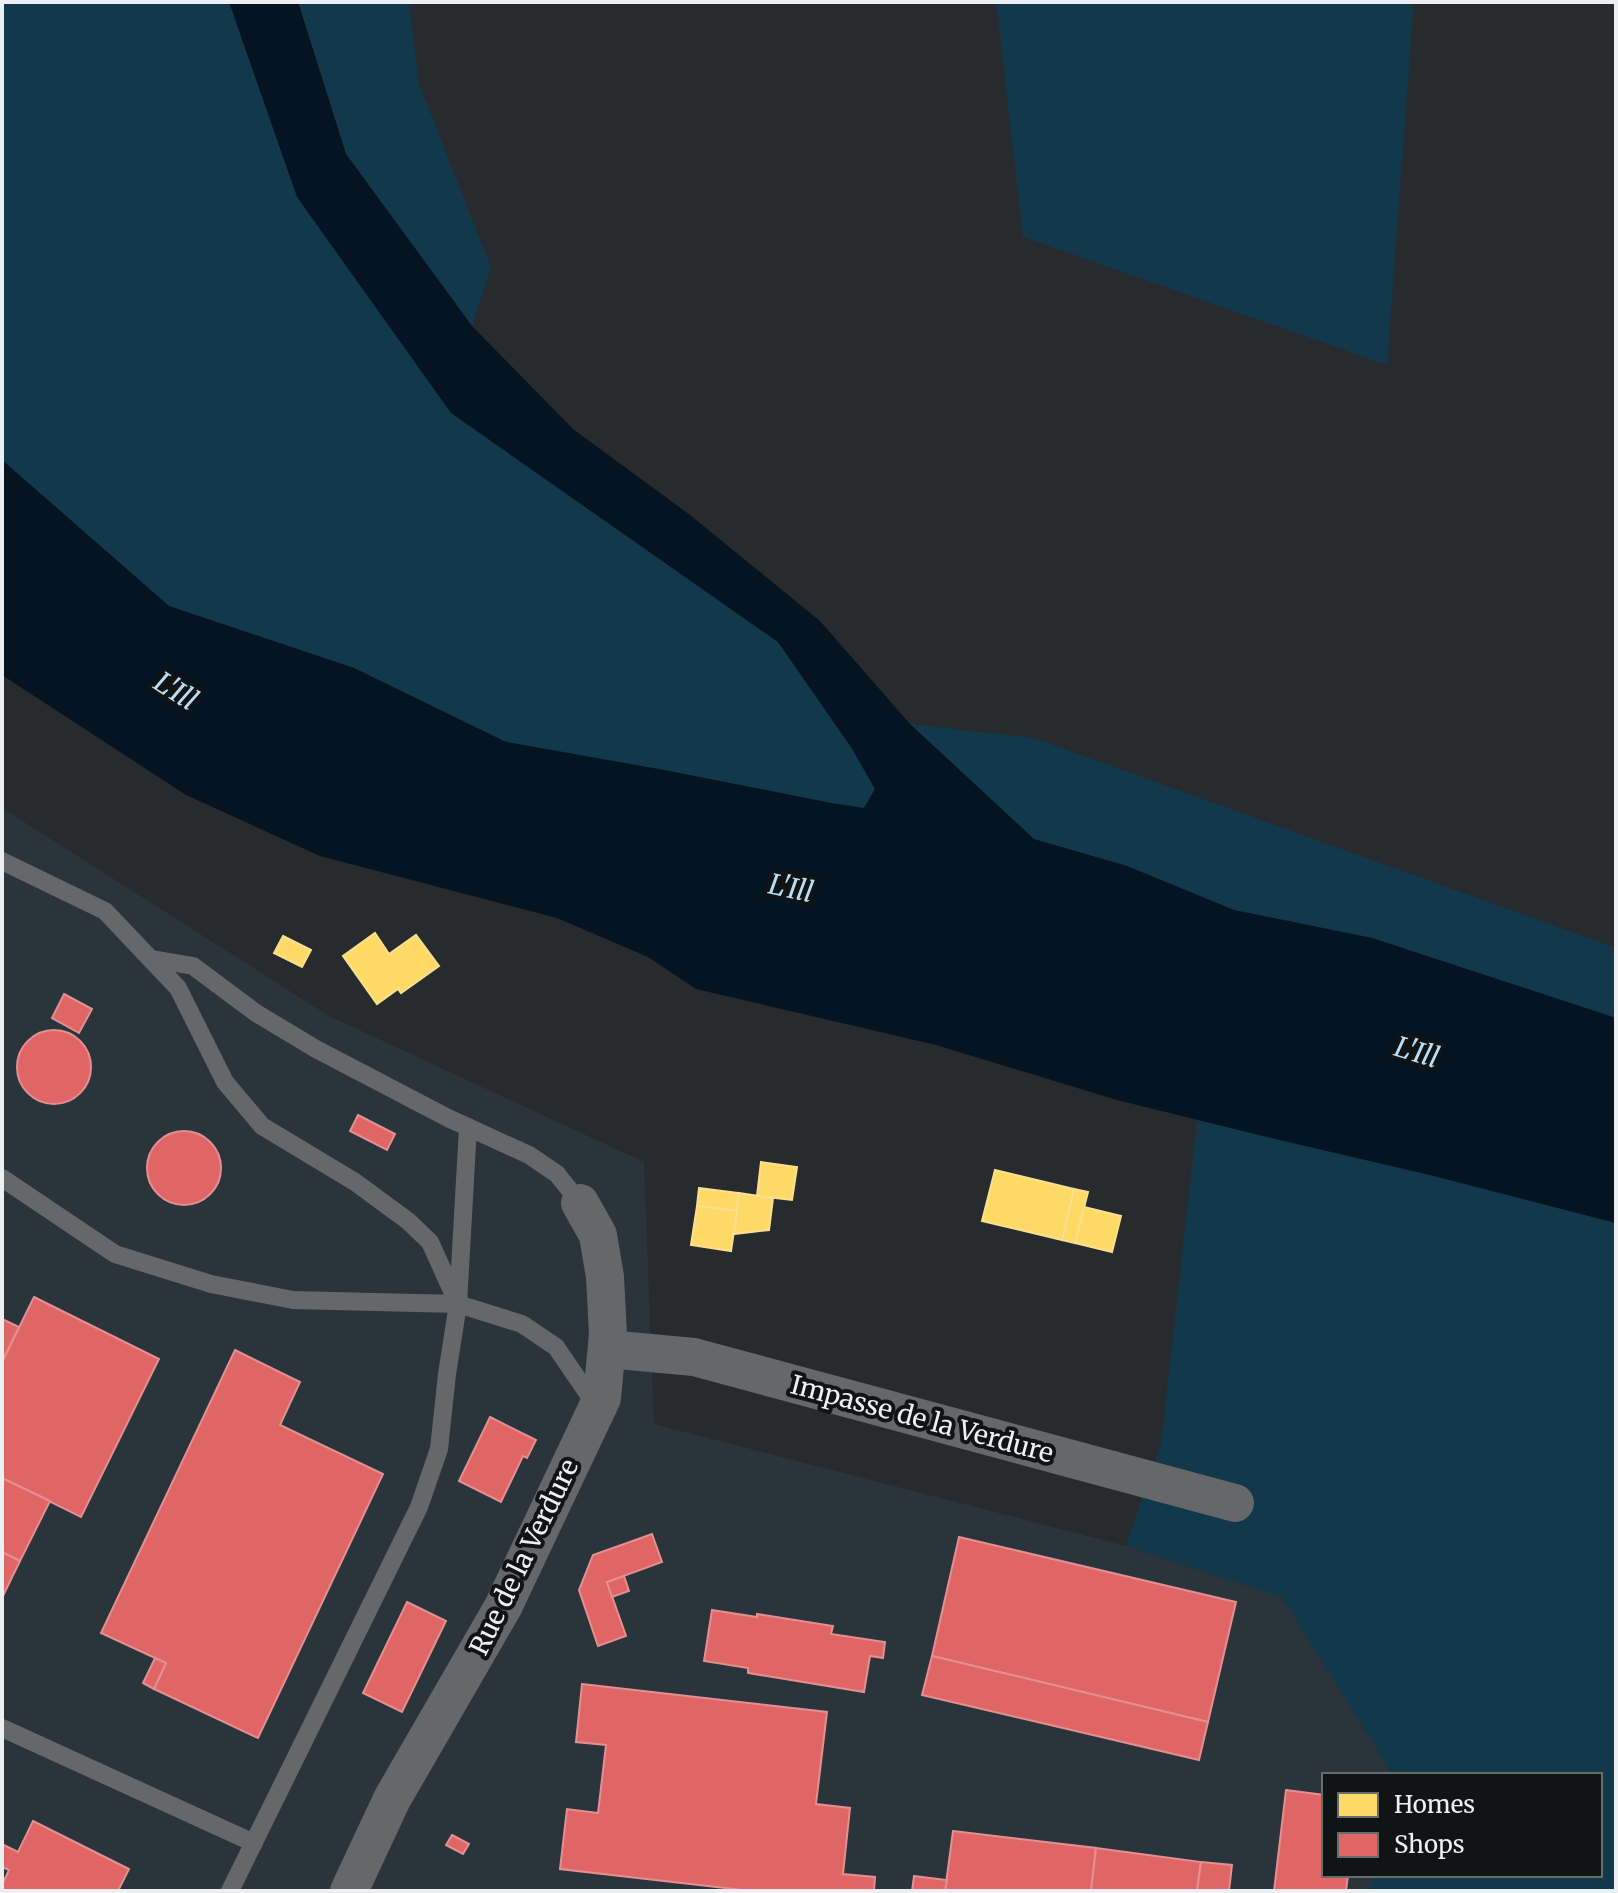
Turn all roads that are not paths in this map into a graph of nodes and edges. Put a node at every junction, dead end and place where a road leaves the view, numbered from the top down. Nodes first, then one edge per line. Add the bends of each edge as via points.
1 (2, 861) edge
2 (152, 959) junction
3 (468, 1127) junction
4 (2, 1178) edge
5 (580, 1203) joint
6 (458, 1304) junction
7 (607, 1349) junction
8 (597, 1407) junction
9 (1235, 1503) dead end
10 (2, 1728) edge
11 (254, 1843) junction
12 (230, 1891) edge
13 (349, 1891) edge

1 - 2 lane via 105,911
2 - 3 lane via 193,966 316,1049
2 - 6 lane via 178,988 225,1082 262,1126 408,1221 430,1242
3 - 5 lane via 529,1155 557,1174
3 - 6 lane
4 - 6 lane via 115,1254 211,1284 293,1300
5 - 7 street, Rue de la Verdure via 598,1235
6 - 8 lane via 522,1324 556,1347
6 - 11 lane via 439,1449 419,1507
7 - 8 street, Rue de la Verdure
7 - 9 street, Impasse de la Verdure via 694,1357
8 - 13 street, Rue de la Verdure via 503,1607 392,1799
10 - 11 lane
11 - 12 lane

